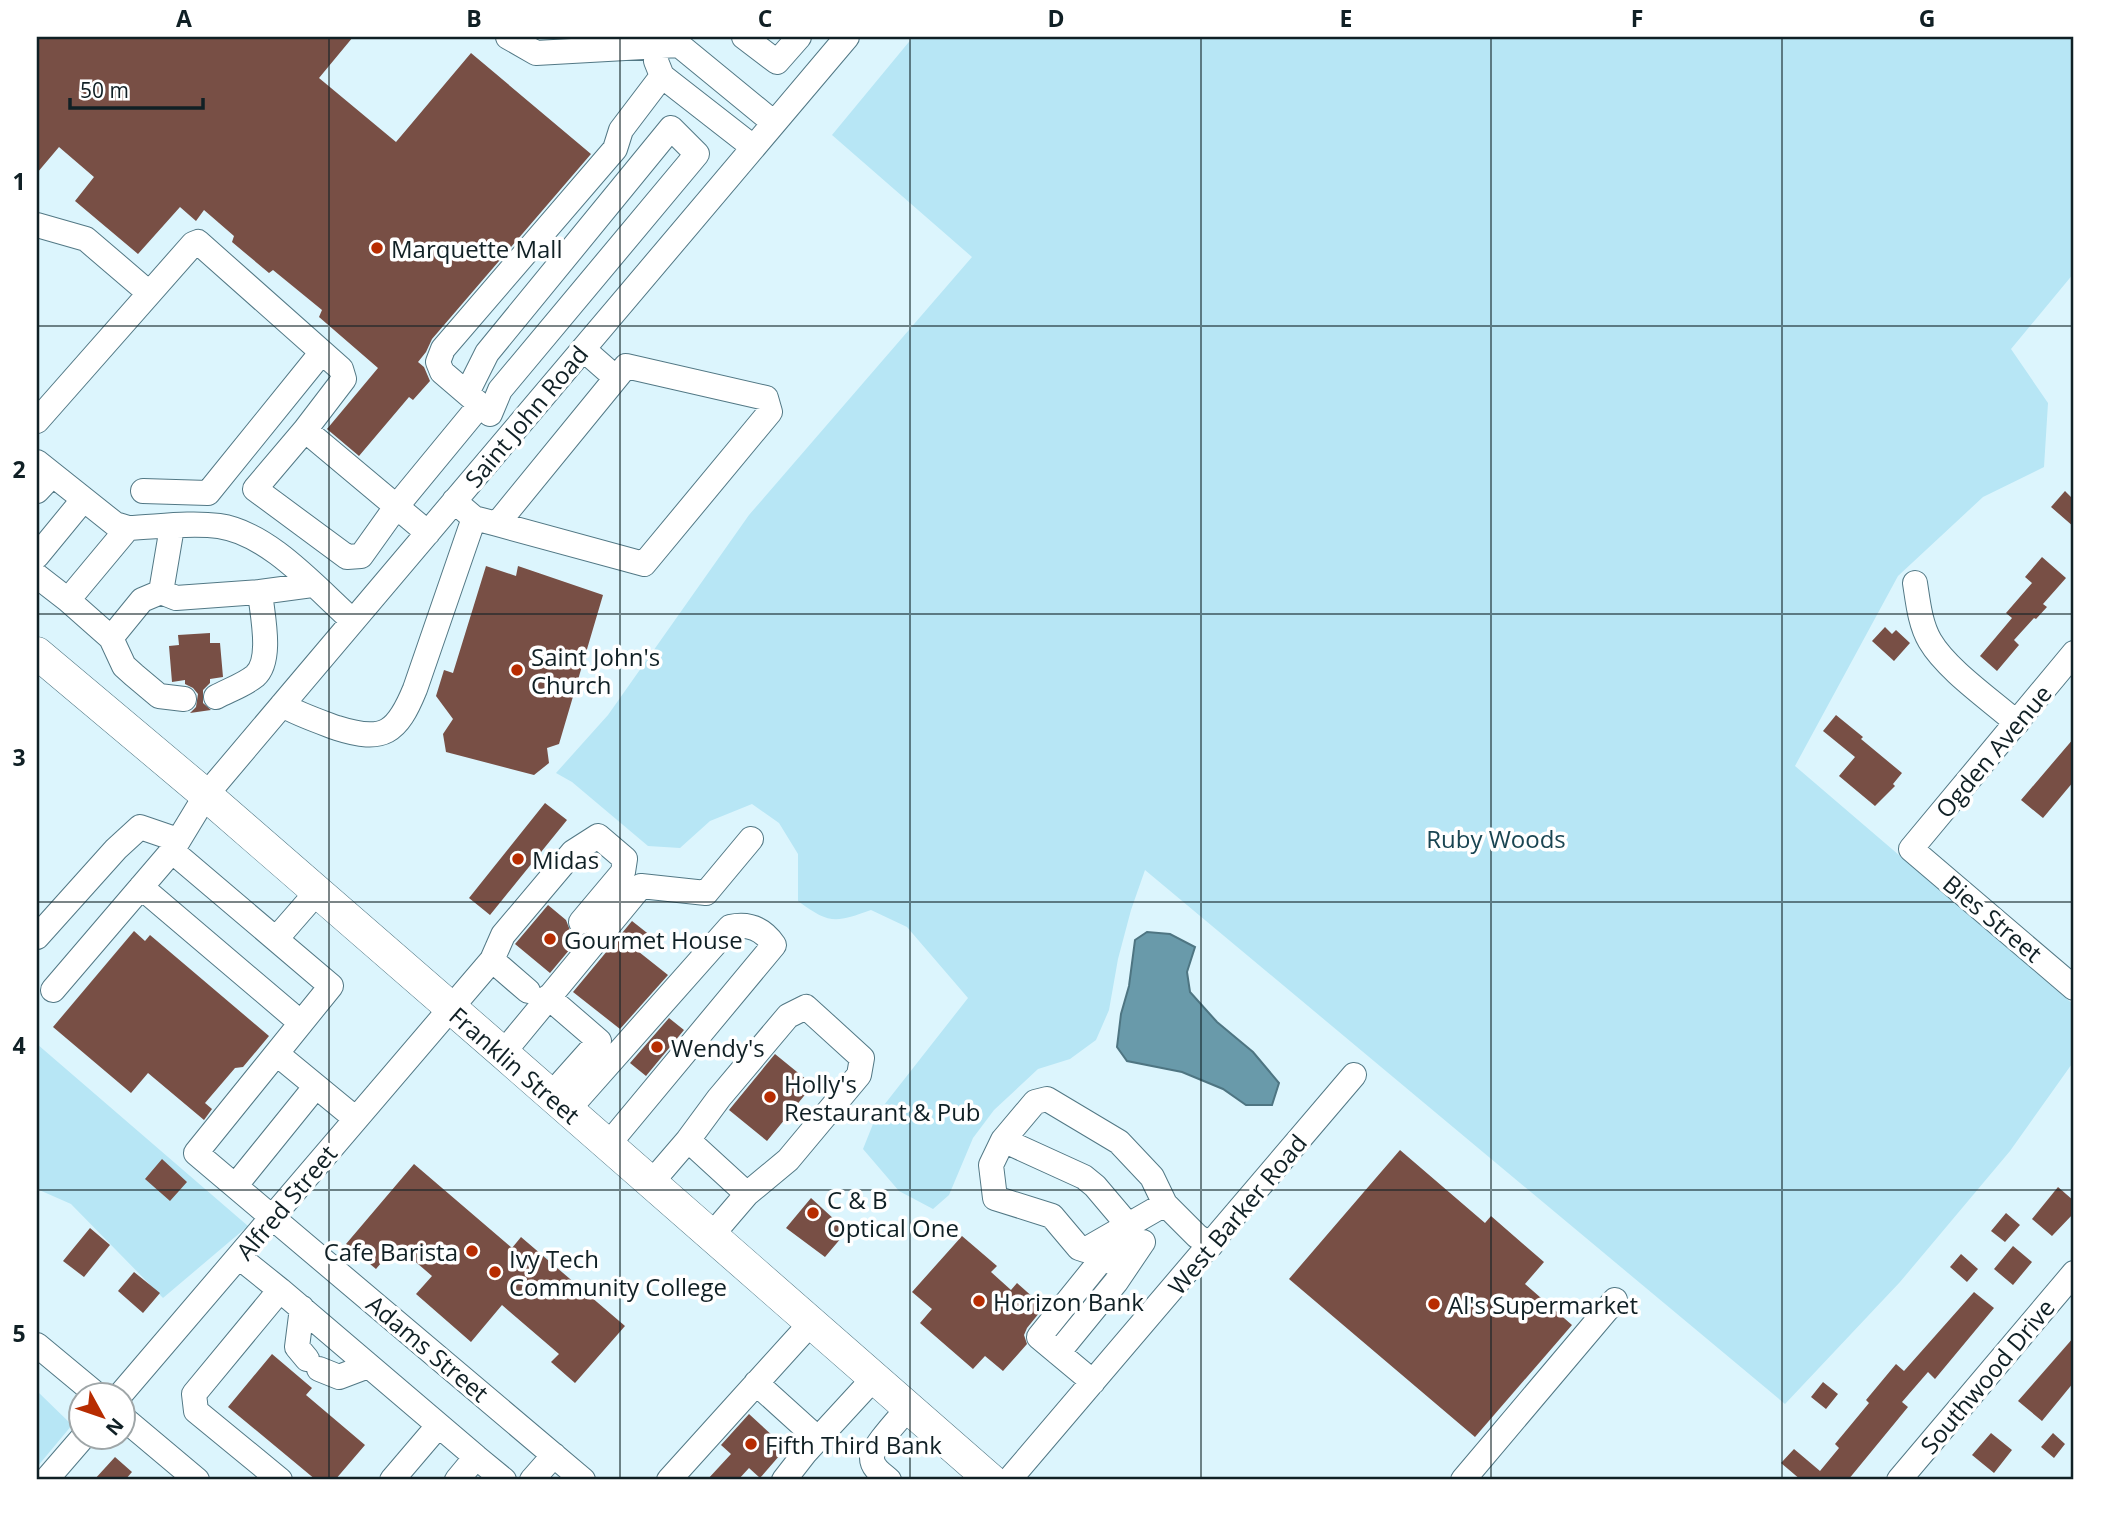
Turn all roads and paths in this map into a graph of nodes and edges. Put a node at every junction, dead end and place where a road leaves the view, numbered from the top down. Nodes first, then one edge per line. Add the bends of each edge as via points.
1 (508, 37) edge
2 (744, 37) edge
3 (799, 37) edge
4 (847, 37) edge
5 (649, 44) edge
6 (662, 76) junction
7 (774, 123) junction
8 (753, 148) junction
9 (37, 225) edge
10 (149, 293) junction
11 (583, 349) junction
12 (321, 352) junction
13 (616, 378) junction
14 (479, 404) junction
15 (37, 421) edge
16 (304, 430) junction
17 (512, 433) junction
18 (42, 476) edge
19 (143, 491) dead end
20 (83, 500) junction
21 (454, 501) junction
22 (396, 507) junction
23 (486, 521) junction
24 (172, 527) junction
25 (128, 528) junction
26 (428, 533) junction
27 (37, 556) edge
28 (37, 576) edge
29 (1915, 583) dead end
30 (312, 585) junction
31 (161, 592) junction
32 (260, 592) junction
33 (68, 600) junction
34 (353, 621) junction
35 (111, 638) junction
36 (2074, 653) edge
37 (40, 662) edge
38 (216, 697) dead end
39 (184, 699) dead end
40 (282, 705) junction
41 (2017, 723) junction
42 (206, 795) junction
43 (751, 839) dead end
44 (175, 846) junction
45 (1911, 849) joint
46 (141, 887) junction
47 (317, 892) junction
48 (581, 922) dead end
49 (37, 937) edge
50 (276, 939) junction
51 (492, 960) junction
52 (2074, 988) edge
53 (53, 990) dead end
54 (538, 994) junction
55 (450, 1008) junction
56 (301, 1023) junction
57 (503, 1052) junction
58 (277, 1054) junction
59 (1354, 1075) dead end
60 (316, 1086) junction
61 (559, 1103) junction
62 (356, 1119) junction
63 (688, 1140) junction
64 (1003, 1140) junction
65 (607, 1146) junction
66 (650, 1183) junction
67 (236, 1185) junction
68 (747, 1194) junction
69 (1171, 1211) junction
70 (274, 1217) junction
71 (1136, 1234) junction
72 (711, 1236) junction
73 (1211, 1245) junction
74 (239, 1257) junction
75 (2074, 1273) edge
76 (280, 1290) junction
77 (1615, 1300) dead end
78 (302, 1308) junction
79 (811, 1323) junction
80 (37, 1345) edge
81 (368, 1366) junction
82 (874, 1378) junction
83 (78, 1380) edge
84 (134, 1380) edge
85 (1093, 1382) junction
86 (756, 1383) junction
87 (908, 1408) junction
88 (438, 1426) junction
89 (136, 1429) edge
90 (818, 1439) junction
91 (73, 1450) edge
92 (554, 1455) junction
93 (476, 1457) junction
94 (680, 1476) edge
95 (46, 1480) edge
96 (197, 1480) edge
97 (280, 1480) edge
98 (392, 1480) edge
99 (457, 1480) edge
100 (504, 1480) edge
101 (532, 1480) edge
102 (583, 1480) edge
103 (784, 1480) edge
104 (889, 1480) edge
105 (991, 1480) edge
106 (1009, 1480) edge
107 (1463, 1480) edge
108 (1899, 1480) edge

1 - 5 street via 537,53
2 - 3 street via 777,62
4 - 7 street, Saint John Road
5 - 6 street
5 - 7 street via 678,45
6 - 8 street
6 - 14 street via 621,130 615,149 443,349 438,362 442,372
7 - 8 street, Saint John Road
8 - 11 street, Saint John Road
9 - 10 street via 86,239
10 - 12 street via 198,242
10 - 15 street
11 - 13 street
11 - 17 street, Saint John Road
12 - 16 street via 341,369 344,379
12 - 19 street via 208,493
13 - 23 street
13 - 23 street via 626,366 766,398 770,412 644,564
14 - 14 street via 487,353 671,128 697,154 500,390
14 - 17 street
14 - 22 street
16 - 22 street
16 - 22 street via 255,489 346,556 361,556
17 - 21 street, Saint John Road
18 - 20 street
20 - 25 street
20 - 27 street
21 - 23 street
21 - 26 street, Saint John Road
22 - 26 street
23 - 40 street via 405,713 393,727 378,735 359,735
24 - 25 street
24 - 30 street via 218,526 238,531 277,554
24 - 31 street
25 - 33 street
26 - 34 street, Saint John Road
28 - 33 street
29 - 41 street via 1929,640 1948,663
30 - 32 street
30 - 34 street
31 - 32 street via 176,598
31 - 35 street via 142,600
32 - 38 street via 262,666 249,680
33 - 35 street
34 - 40 street, Saint John Road
35 - 39 street via 124,666 159,696
36 - 41 street, Ogden Avenue
37 - 42 main road, Franklin Street
40 - 42 street, Saint John Road
41 - 45 street, Ogden Avenue
42 - 44 street, Saint John Road
42 - 47 main road, Franklin Street
43 - 54 street via 706,893 641,886
44 - 46 street, Saint John Road
44 - 49 street via 140,827
44 - 50 street
45 - 52 street, Bies Street
46 - 53 street, Saint John Road
46 - 56 street
47 - 50 street
47 - 55 main road, Franklin Street
48 - 51 street, Alfred Street via 623,872 625,859 598,836 573,852 503,935
50 - 56 street via 331,986
51 - 54 street
51 - 55 street, Alfred Street
54 - 57 street
54 - 61 street via 599,1041
55 - 57 main road, Franklin Street
55 - 62 street, Alfred Street
56 - 58 street
57 - 61 main road, Franklin Street
58 - 60 street
58 - 67 street, Adams Street via 196,1153
59 - 73 street, West Barker Road
60 - 62 street
60 - 67 street
61 - 65 main road, Franklin Street
61 - 65 street via 730,927 745,924 766,934 774,945
62 - 70 street, Alfred Street
63 - 66 street
63 - 68 street
63 - 68 street via 788,1016 806,1007 825,1024 862,1058 859,1074 788,1160
64 - 69 street via 1035,1102 1047,1099 1119,1142 1152,1177
64 - 71 street via 1084,1177
64 - 71 street via 990,1165 995,1198 1052,1216 1085,1250
65 - 66 main road, Franklin Street
66 - 72 main road, Franklin Street
67 - 70 street, Adams Street
68 - 72 street
69 - 71 street
69 - 73 street
70 - 74 street, Alfred Street
70 - 92 street, Adams Street
71 - 85 street via 1098,1264 1039,1337
72 - 79 main road, Franklin Street
73 - 85 street, West Barker Road
74 - 76 street
74 - 84 street, Alfred Street
75 - 108 street, Southwood Drive
76 - 78 street
76 - 97 street via 194,1394 197,1411
77 - 107 street
78 - 81 street
78 - 81 street via 297,1347 313,1364 339,1377
79 - 82 main road, Franklin Street
79 - 86 street
80 - 83 street
81 - 88 street
82 - 87 main road, Franklin Street
82 - 90 street
85 - 106 street, West Barker Road
86 - 90 street
86 - 94 street
87 - 104 street via 872,1457 875,1468
87 - 105 main road, Franklin Street
88 - 93 street
88 - 98 street
89 - 96 street
90 - 103 street
91 - 95 street
92 - 101 street
92 - 102 street, Adams Street
93 - 99 street
93 - 100 street

